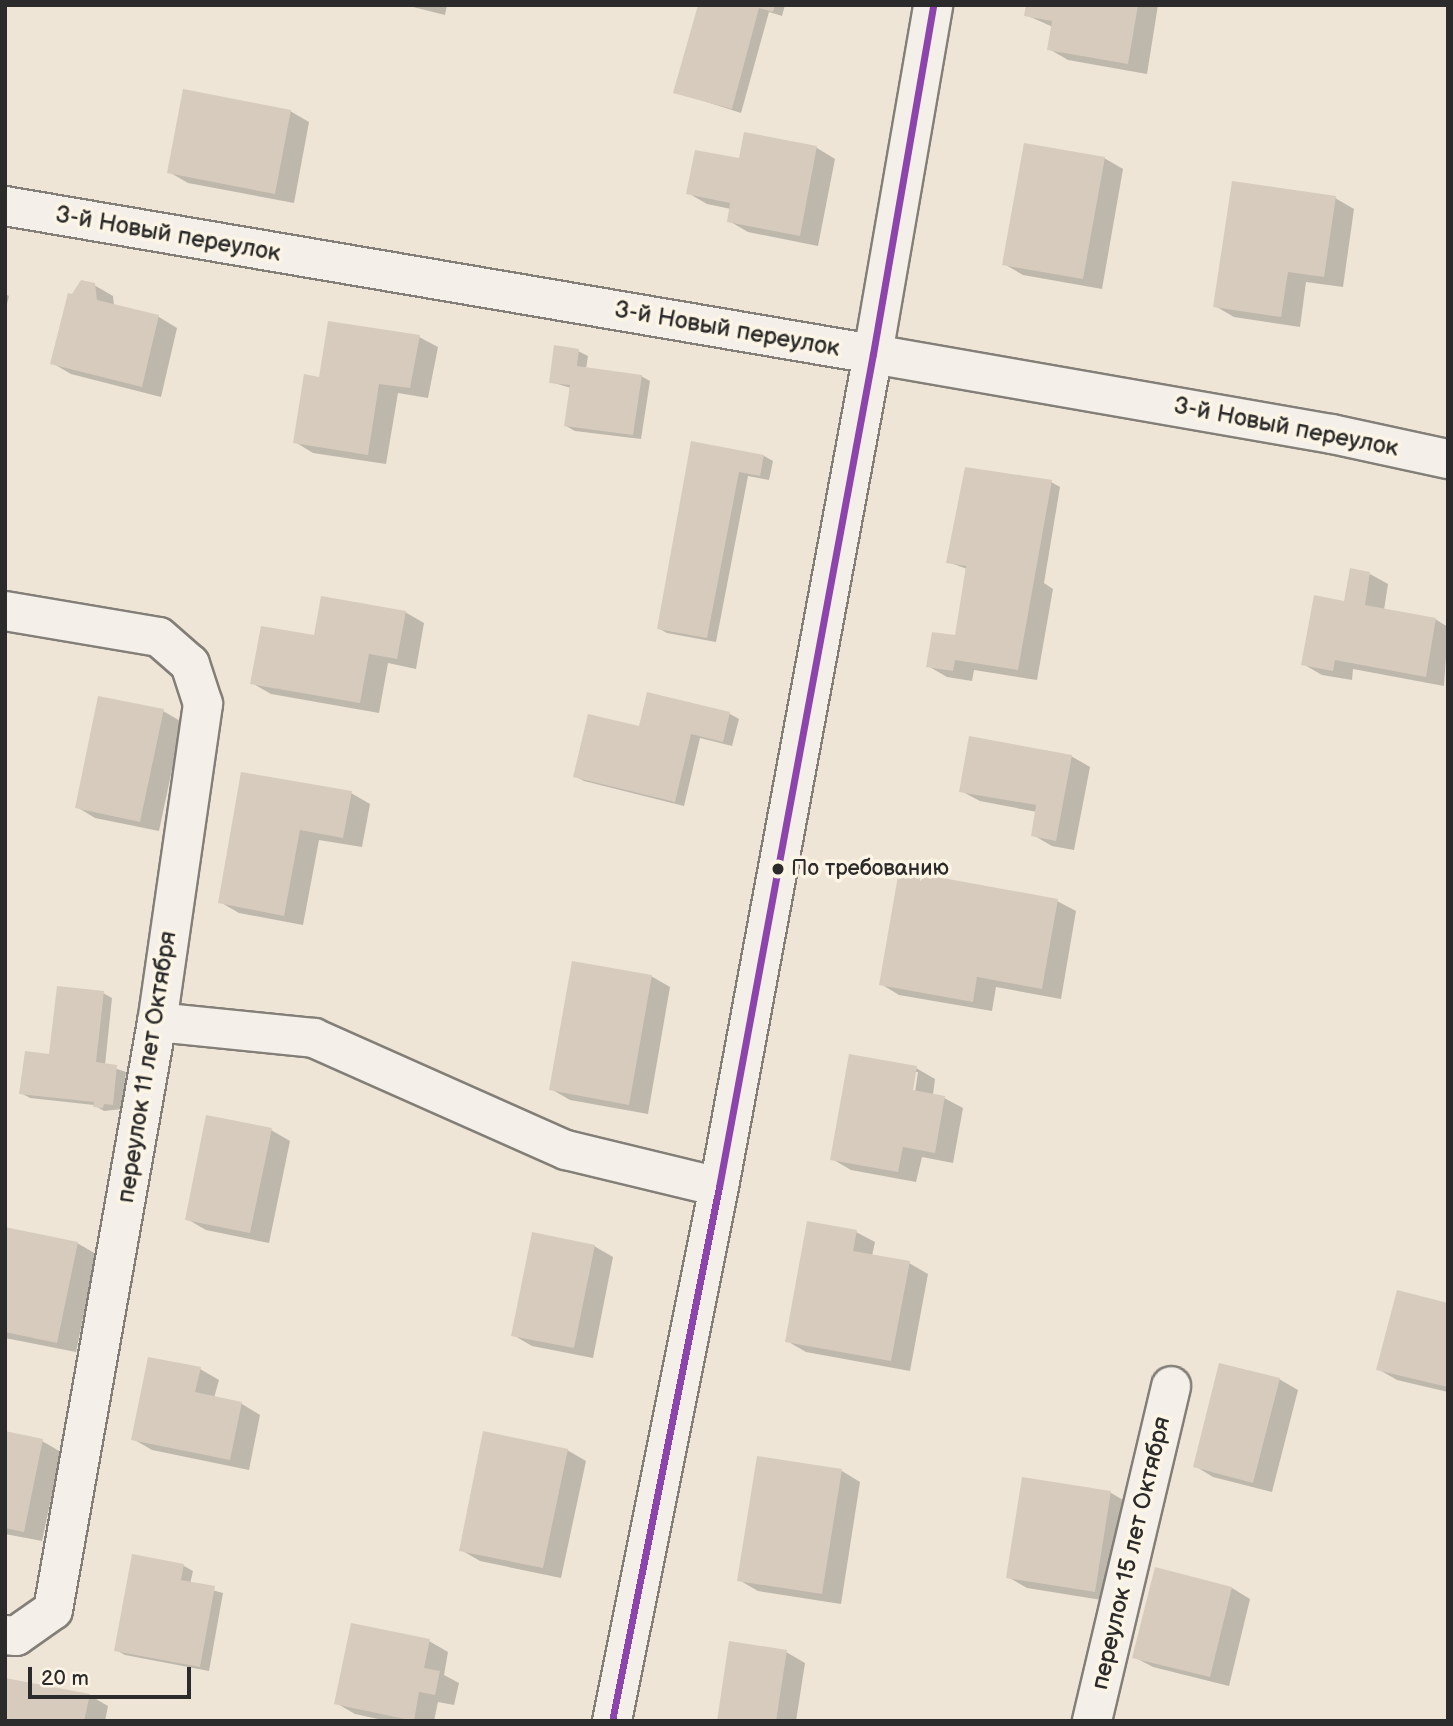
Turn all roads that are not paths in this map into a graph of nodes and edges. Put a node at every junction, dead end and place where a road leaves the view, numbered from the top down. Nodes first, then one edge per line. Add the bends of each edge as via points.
1 (933, 5) edge
2 (5, 206) edge
3 (873, 354) junction
4 (1448, 458) edge
5 (5, 611) edge
6 (157, 1022) junction
7 (719, 1186) junction
8 (1171, 1386) dead end
9 (5, 1634) edge
10 (612, 1721) edge
11 (1092, 1721) edge

1 - 3 street
2 - 3 street, 3-й Новый переулок
3 - 4 street, 3-й Новый переулок
3 - 7 street
5 - 6 street, переулок 11 лет Октября via 159,637 190,664 203,704
6 - 7 street via 314,1038 566,1150
6 - 9 street, переулок 11 лет Октября via 53,1610 16,1636
7 - 10 street
8 - 11 street, переулок 15 лет Октября

